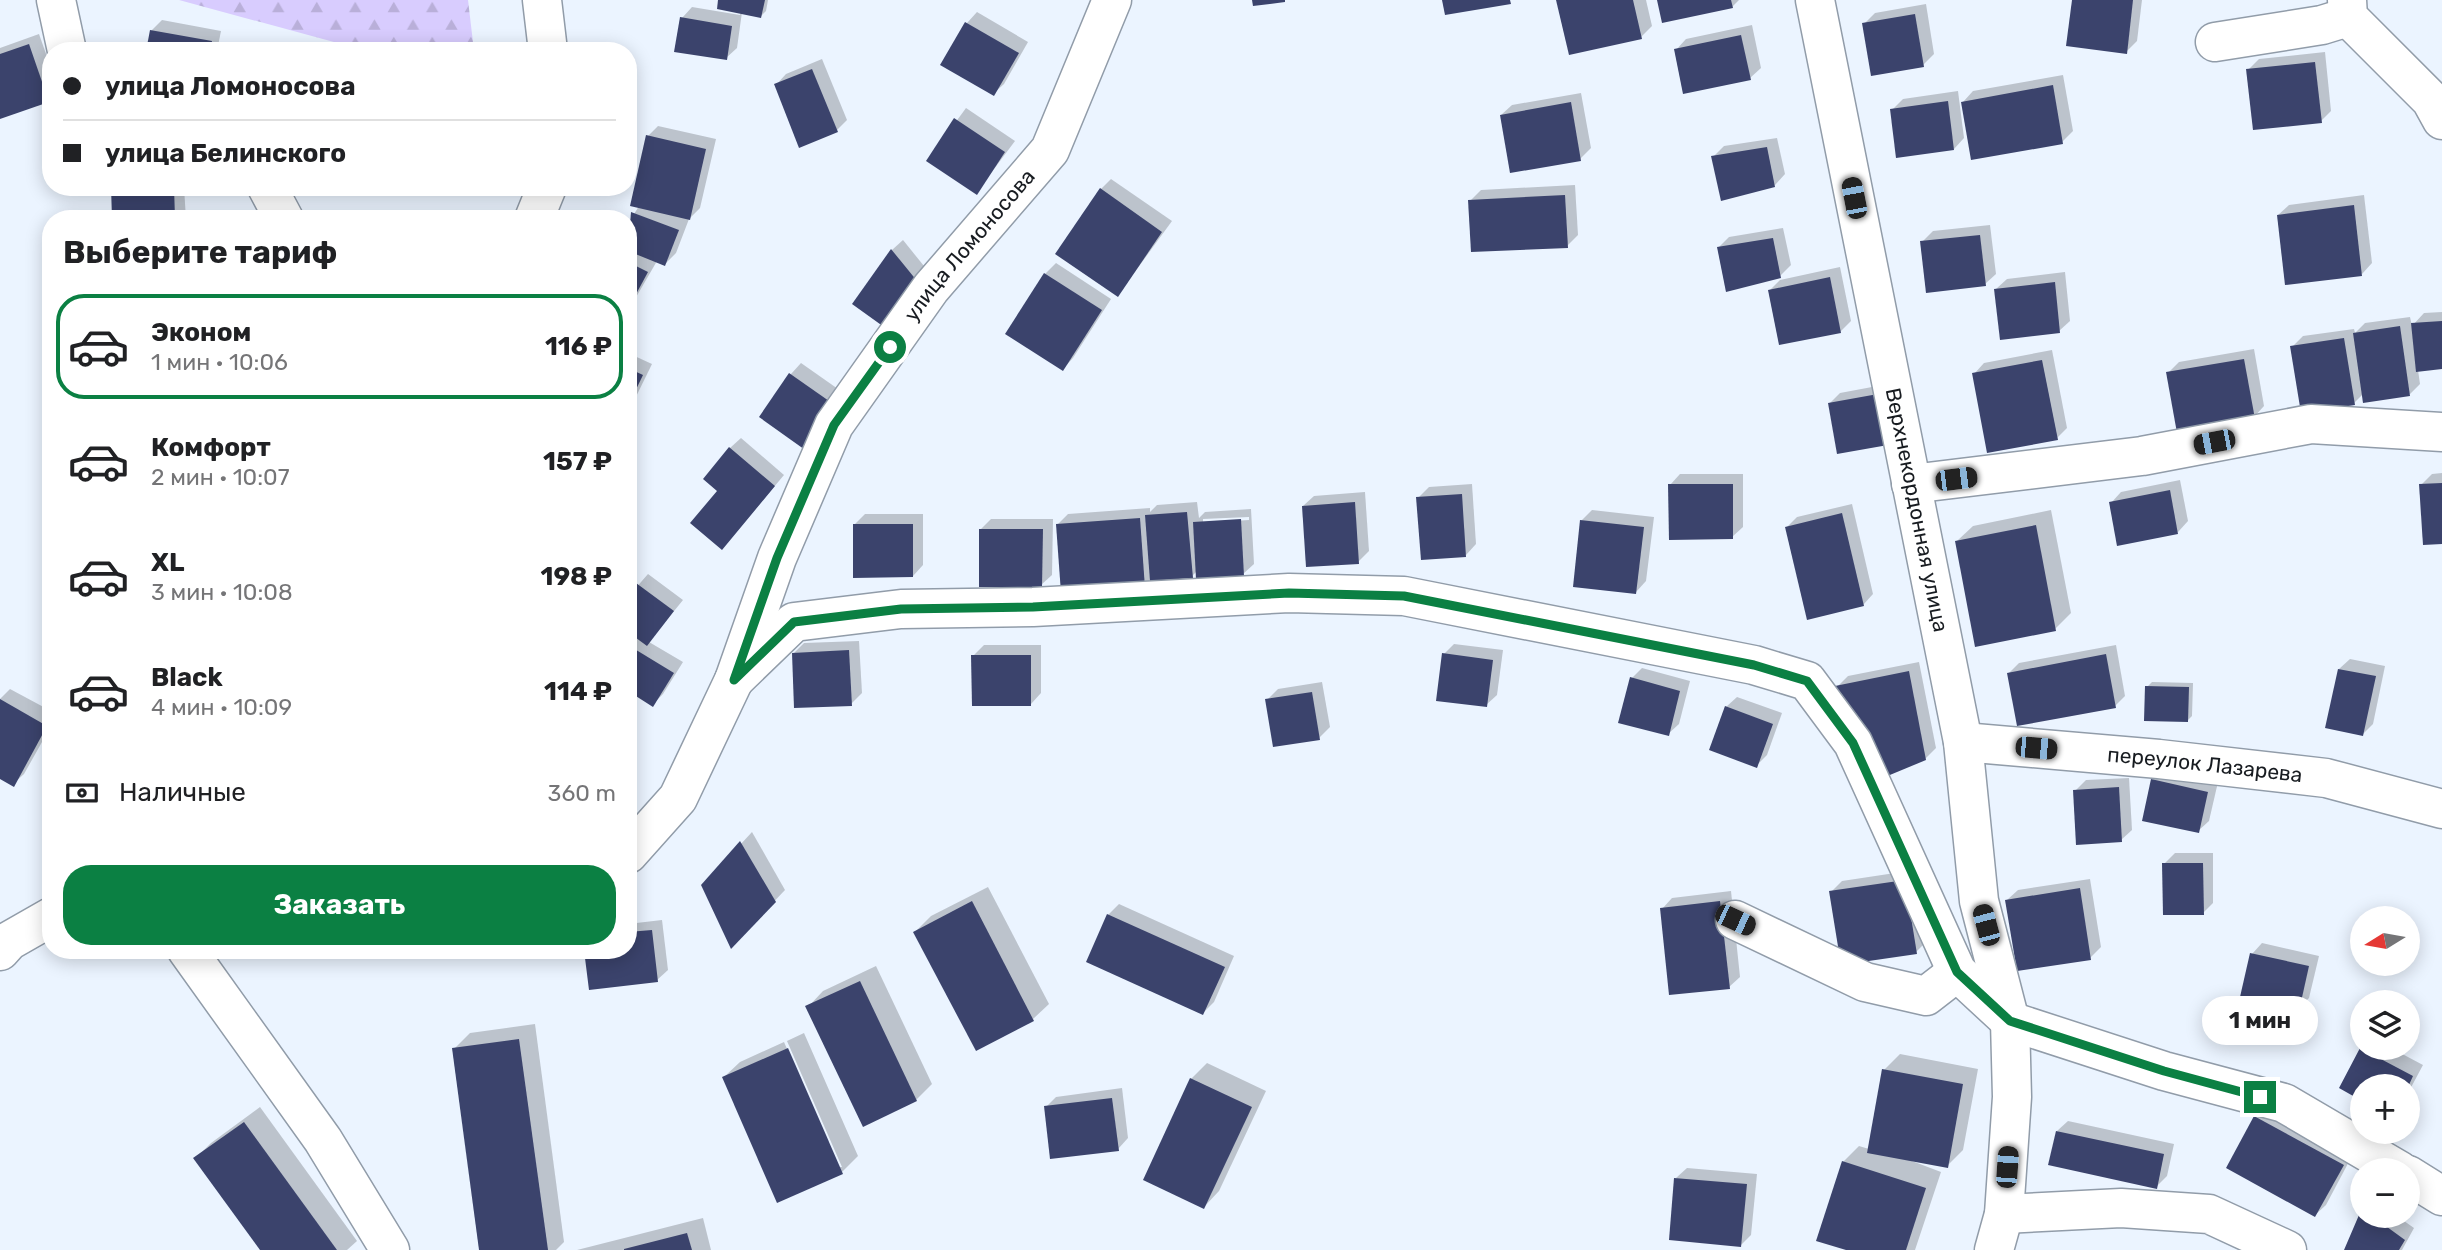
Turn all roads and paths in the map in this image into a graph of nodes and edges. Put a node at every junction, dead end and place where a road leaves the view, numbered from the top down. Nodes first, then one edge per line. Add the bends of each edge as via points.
1 (56, 0) edge
2 (542, 0) edge
3 (1112, 0) edge
4 (1815, 0) edge
5 (2347, 8) edge
6 (65, 42) edge
7 (547, 42) edge
8 (2215, 43) dead end
9 (2442, 120) edge
10 (2442, 432) edge
11 (1911, 484) junction
12 (734, 680) junction
13 (1963, 742) junction
14 (2442, 809) edge
15 (637, 844) edge
16 (1735, 920) dead end
17 (42, 922) edge
18 (0, 951) edge
19 (193, 959) edge
20 (1957, 972) junction
21 (2010, 1021) junction
22 (2378, 1158) edge
23 (2420, 1182) edge
24 (2442, 1196) edge
25 (2004, 1214) junction
26 (390, 1250) edge
27 (1994, 1250) edge
28 (2287, 1250) edge

1 - 6 street
2 - 7 street
3 - 12 street, улица Ломоносова via 1050,150 931,288 834,425 777,558
4 - 11 street, Верхнекордонная улица
5 - 8 street via 2322,25
5 - 9 street via 2431,100
10 - 11 street via 2311,424 2142,456
11 - 13 street, Верхнекордонная улица
12 - 15 street, улица Ломоносова via 678,798
12 - 20 street via 794,622 901,609 1289,593 1404,596 1754,665 1807,681 1853,743
13 - 14 street, переулок Лазарева via 2326,778
13 - 21 street, Верхнекордонная улица via 1979,901
16 - 20 street via 1865,982 1902,991 1926,996
17 - 18 street
19 - 26 street via 323,1140
20 - 21 street
21 - 22 street via 2164,1071 2284,1103
21 - 25 street, Верхнекордонная улица via 2012,1097
23 - 24 street
25 - 27 street, Верхнекордонная улица
25 - 28 street via 2121,1208 2209,1214

